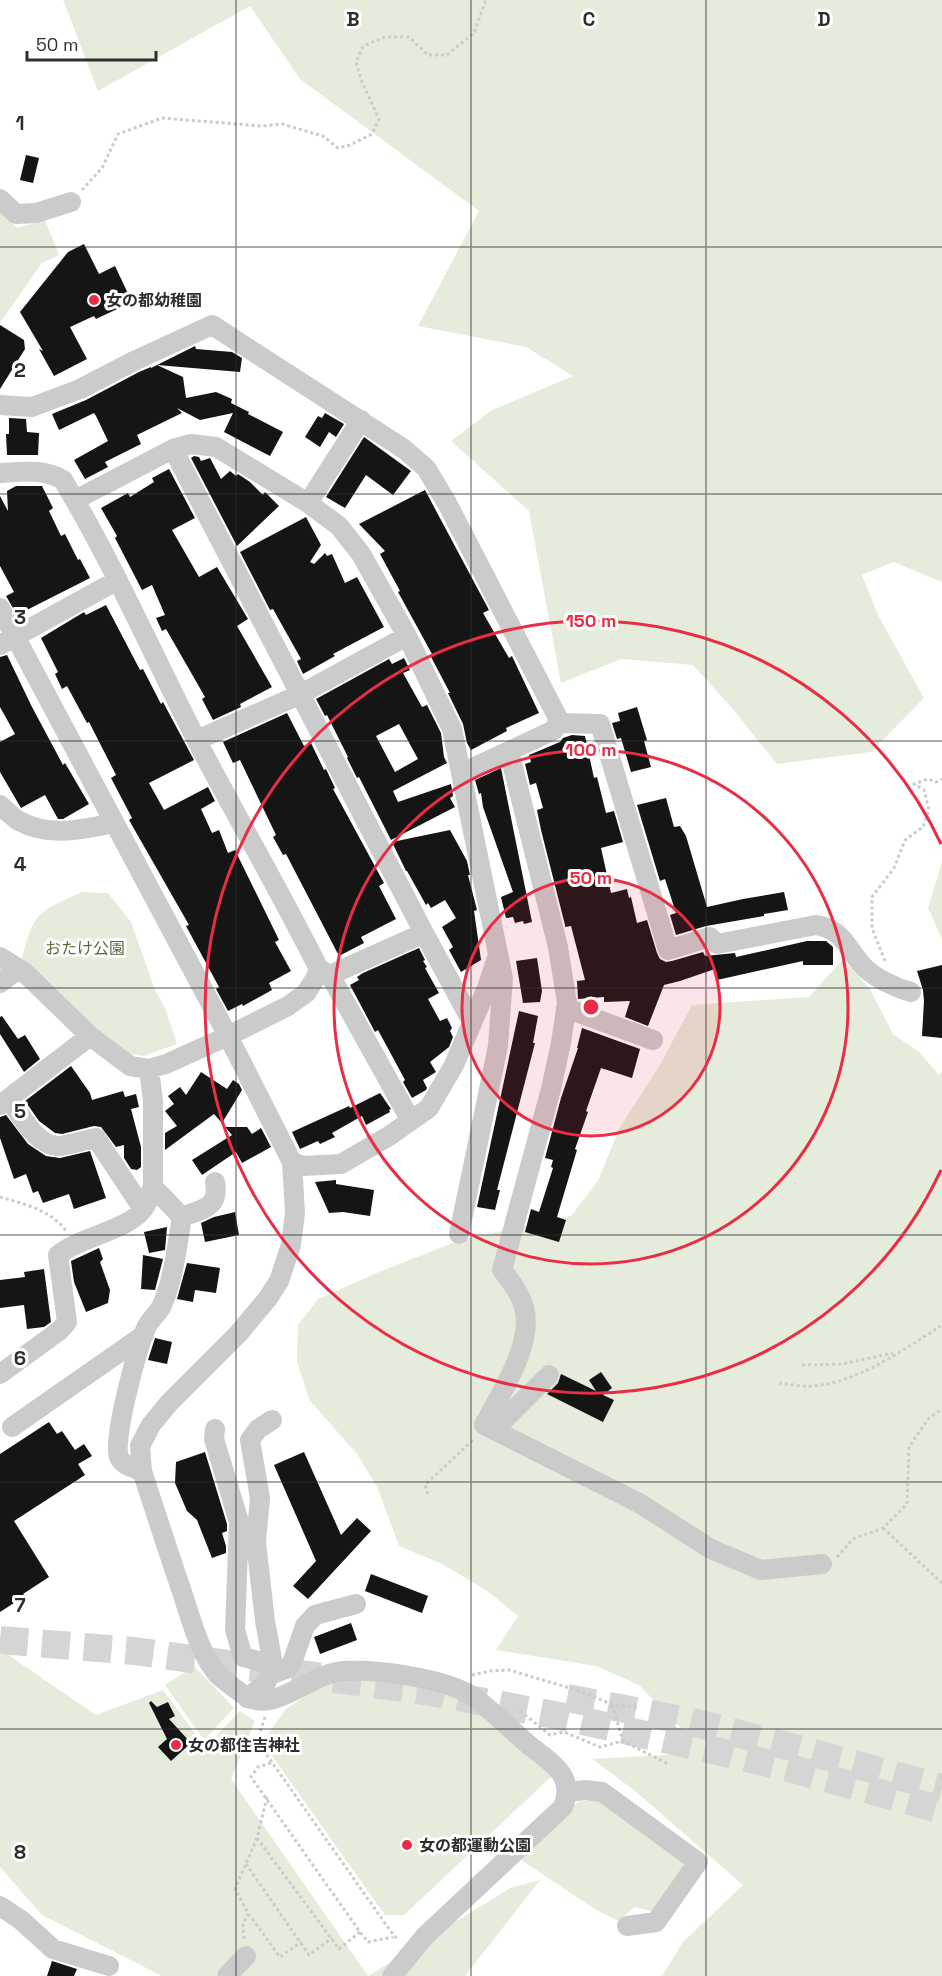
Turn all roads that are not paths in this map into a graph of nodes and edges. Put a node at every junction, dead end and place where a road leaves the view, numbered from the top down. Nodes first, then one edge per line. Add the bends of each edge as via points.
1 (0, 199) edge
2 (71, 202) road end
3 (0, 405) edge
4 (361, 420) junction
5 (173, 449) junction
6 (0, 473) edge
7 (75, 500) junction
8 (308, 503) junction
9 (118, 580) junction
10 (0, 608) edge
11 (407, 636) junction
12 (8, 641) edge
13 (299, 695) junction
14 (557, 723) junction
15 (197, 740) junction
16 (509, 751) junction
17 (462, 773) junction
18 (0, 805) edge
19 (113, 823) junction
20 (424, 933) junction
21 (498, 955) junction
22 (0, 957) edge
23 (18, 969) junction
24 (324, 972) junction
25 (0, 983) edge
26 (904, 990) road end
27 (566, 1008) junction
28 (472, 1022) junction
29 (90, 1036) junction
30 (228, 1036) junction
31 (653, 1040) dead end
32 (149, 1069) junction
33 (4, 1102) edge
34 (411, 1121) junction
35 (292, 1162) junction
36 (215, 1182) dead end
37 (153, 1186) junction
38 (143, 1209) junction
39 (182, 1217) junction
40 (459, 1234) dead end
41 (144, 1335) junction
42 (0, 1374) edge
43 (549, 1375) dead end
44 (272, 1420) dead end
45 (12, 1426) dead end
46 (490, 1428) junction
47 (215, 1430) dead end
48 (142, 1471) junction
49 (822, 1564) road end
50 (356, 1604) dead end
51 (271, 1670) junction
52 (247, 1698) junction
53 (578, 1786) junction
54 (0, 1906) edge
55 (627, 1926) dead end
56 (246, 1956) road end
57 (109, 1966) dead end
58 (227, 1976) edge
59 (392, 1976) edge

1 - 2 street via 16,214 36,213
3 - 4 street via 32,407 80,389 212,325
4 - 8 street
4 - 14 street via 404,448 426,468 559,720
5 - 7 street
5 - 8 street via 191,444 216,447
5 - 13 street
6 - 7 street via 53,474 63,480
7 - 9 street
8 - 11 street via 339,526 361,554
9 - 12 street
9 - 15 street
10 - 12 street
11 - 13 street
11 - 17 street via 452,729
12 - 19 street
13 - 15 street
13 - 20 street
14 - 16 street via 554,730
14 - 26 street via 600,724 668,950 710,937 717,944 816,925 828,927 839,934 866,969
15 - 24 street
16 - 17 street
16 - 27 street via 558,947
17 - 21 street
18 - 19 street via 17,820 39,829 63,831
19 - 30 street
20 - 24 street
20 - 28 street
21 - 28 street
21 - 40 street via 503,978 498,1046
22 - 23 street
23 - 25 street
23 - 29 street
24 - 30 street via 288,1006
24 - 34 street
27 - 31 street
27 - 46 street via 551,1089 502,1270 524,1307 525,1330 519,1357 484,1425
28 - 34 street via 454,1065 429,1108
29 - 32 street via 130,1066
29 - 33 street
30 - 32 street
30 - 35 street
32 - 37 street
33 - 38 street via 47,1144 58,1146 96,1138
34 - 35 street via 341,1164 303,1166
35 - 48 street via 295,1214 291,1245 279,1281 239,1333 151,1425 140,1446
36 - 39 street via 216,1196 210,1205
37 - 38 street
37 - 39 street
38 - 42 street via 135,1218 58,1255 67,1322
39 - 41 street via 162,1306
41 - 45 street
41 - 48 street via 121,1422 118,1451 124,1464
43 - 46 street
44 - 51 street via 250,1440 260,1498 256,1542
46 - 49 street via 639,1503 711,1549 761,1570
47 - 51 street via 214,1439 239,1522 235,1630 243,1657
48 - 52 street via 196,1633 218,1675
50 - 51 street via 315,1615 304,1626 288,1668
51 - 52 street via 266,1683
52 - 53 street via 270,1701 310,1680 343,1671 448,1685 471,1696 549,1761 564,1776 567,1786
53 - 55 street via 602,1792 698,1862 656,1922
53 - 59 street via 550,1820 425,1936
54 - 57 street via 53,1949
56 - 58 street

